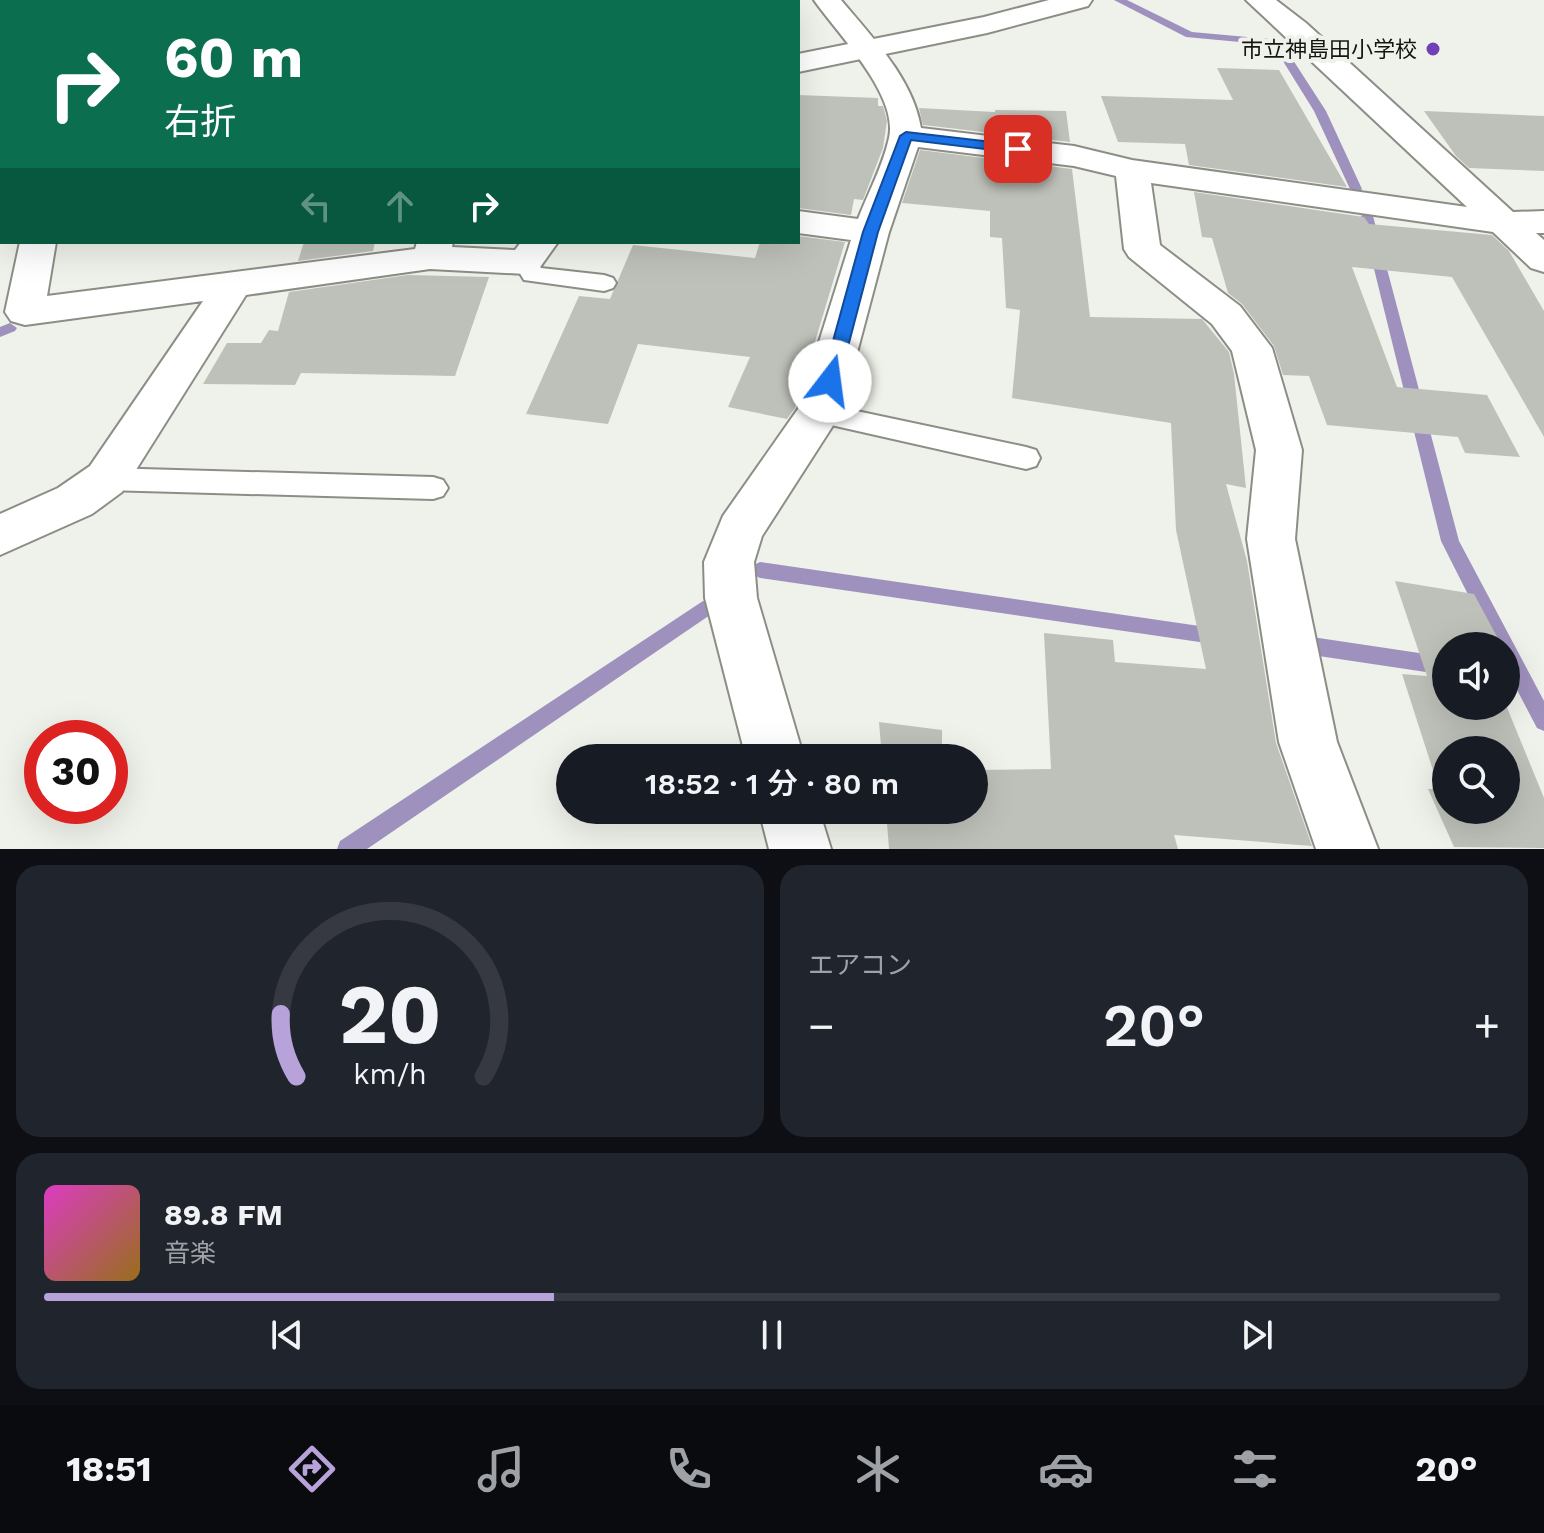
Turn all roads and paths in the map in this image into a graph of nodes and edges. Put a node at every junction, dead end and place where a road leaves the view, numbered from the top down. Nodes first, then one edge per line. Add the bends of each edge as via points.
1 (827, 0) edge
2 (1079, 0) edge
3 (1259, 0) edge
4 (868, 50) junction
5 (800, 63) edge
6 (906, 136) junction
7 (1132, 170) junction
8 (800, 222) edge
9 (1544, 222) edge
10 (1505, 223) junction
11 (871, 232) junction
12 (38, 244) edge
13 (432, 250) edge
14 (532, 252) edge
15 (1544, 260) edge
16 (604, 283) dead end
17 (233, 285) junction
18 (819, 413) junction
19 (1026, 458) dead end
20 (106, 479) junction
21 (433, 488) dead end
22 (0, 535) edge
23 (771, 744) edge
24 (793, 824) edge
25 (800, 849) edge
26 (1347, 849) edge

1 - 4 street
2 - 4 street
3 - 10 street
4 - 5 street
4 - 6 street via 902,108
6 - 7 street via 1074,156
6 - 11 street
7 - 10 street
7 - 26 street via 1142,249 1226,315 1252,348 1279,450 1271,539 1308,742
8 - 11 street
9 - 10 street
10 - 15 street
11 - 18 street
12 - 17 street via 25,312
13 - 14 street
13 - 17 street
14 - 16 lane via 533,275
17 - 20 street
18 - 19 lane
18 - 23 street via 740,530 729,562 731,598
20 - 21 lane
20 - 22 street via 75,501
24 - 25 street

